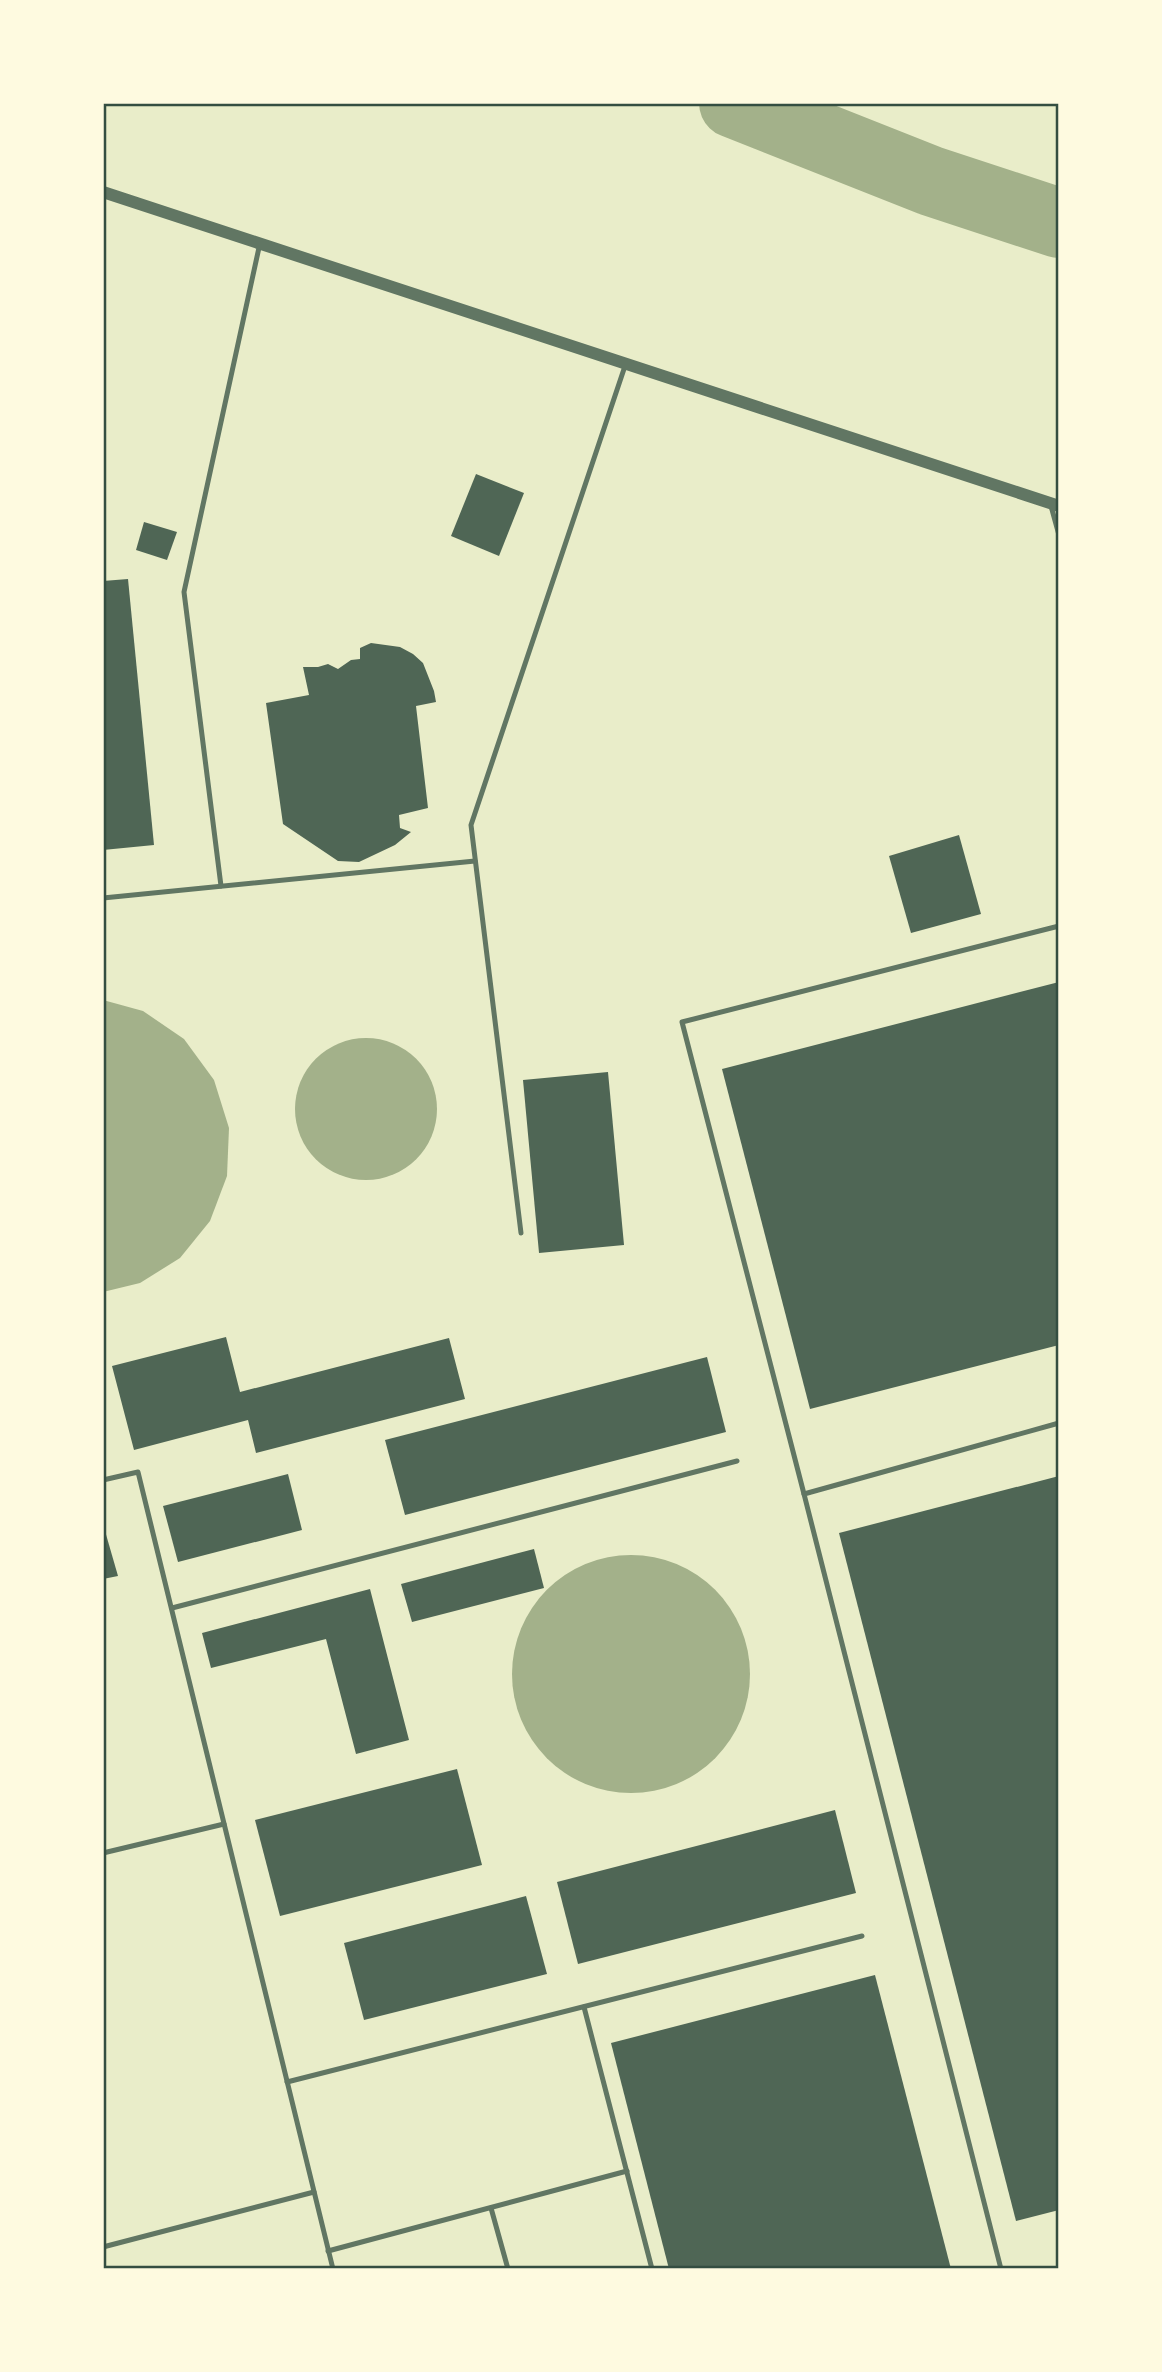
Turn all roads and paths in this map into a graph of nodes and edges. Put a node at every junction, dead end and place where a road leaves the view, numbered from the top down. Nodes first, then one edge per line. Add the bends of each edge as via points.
1 (103, 192) edge
2 (260, 243) junction
3 (626, 363) junction
4 (1055, 504) edge
5 (1059, 535) edge
6 (475, 860) junction
7 (221, 886) junction
8 (103, 898) edge
9 (1059, 926) edge
10 (521, 1233) dead end
11 (1059, 1423) edge
12 (737, 1461) dead end
13 (103, 1480) edge
14 (804, 1494) junction
15 (172, 1608) junction
16 (224, 1824) junction
17 (103, 1853) edge
18 (862, 1936) dead end
19 (584, 2007) junction
20 (287, 2082) junction
21 (627, 2171) junction
22 (314, 2192) junction
23 (491, 2208) junction
24 (103, 2247) edge
25 (328, 2251) junction
26 (332, 2269) edge
27 (508, 2269) edge
28 (652, 2269) edge
29 (1001, 2269) edge

1 - 2 street
2 - 3 street
2 - 7 lane via 184,592
3 - 4 street
3 - 6 lane via 471,825
4 - 5 lane
6 - 7 lane
6 - 10 lane
7 - 8 lane
9 - 14 lane via 682,1022
11 - 14 lane
12 - 15 lane
13 - 15 lane via 138,1472
14 - 29 lane
15 - 16 lane
16 - 17 lane
16 - 20 lane
18 - 19 lane
19 - 20 lane
19 - 21 lane
20 - 22 lane
21 - 23 lane
21 - 28 lane
22 - 24 lane
22 - 25 lane
23 - 25 lane
23 - 27 lane
25 - 26 lane

